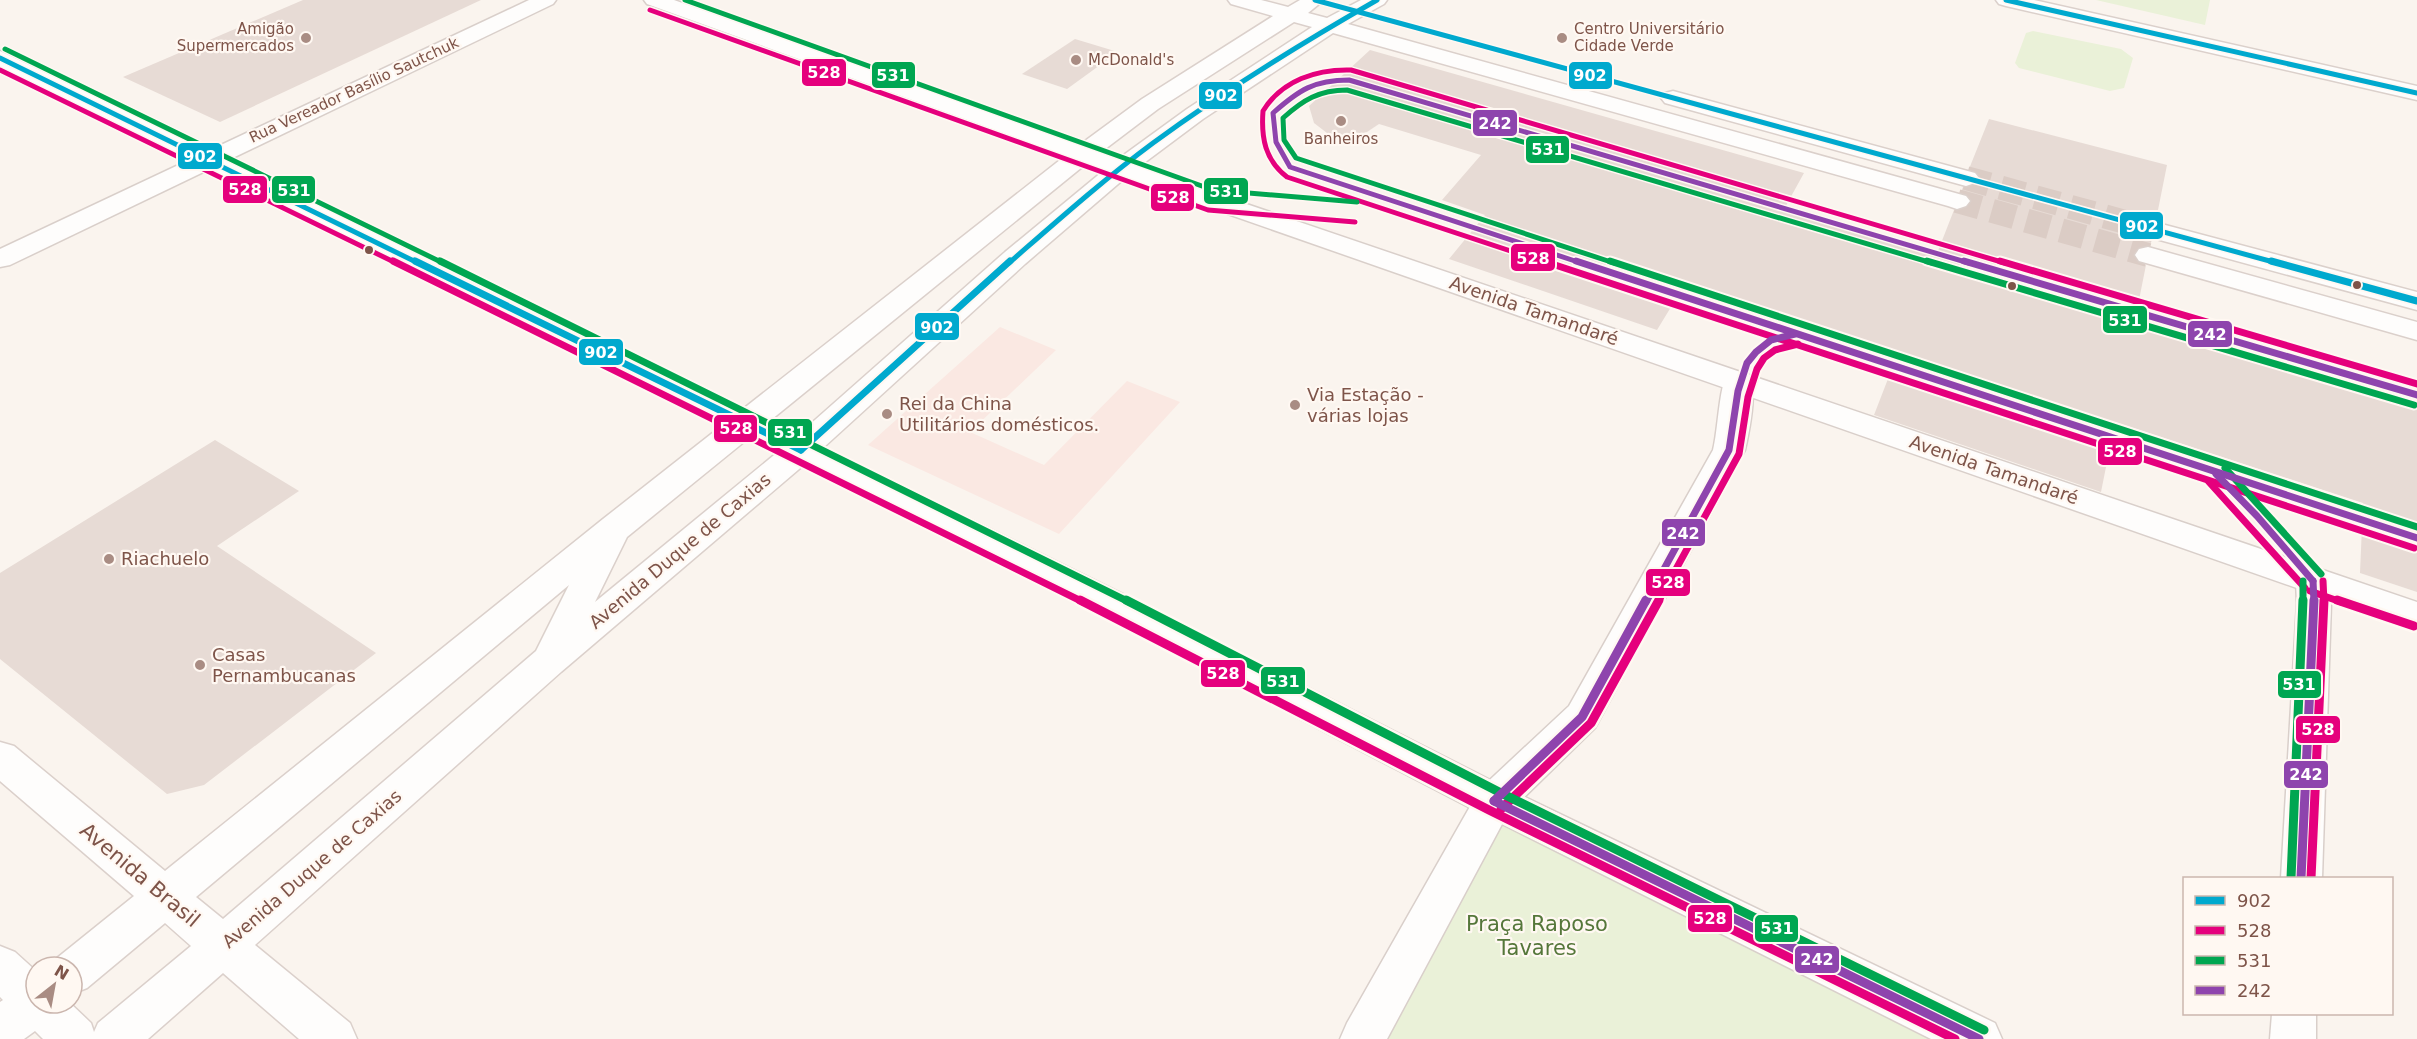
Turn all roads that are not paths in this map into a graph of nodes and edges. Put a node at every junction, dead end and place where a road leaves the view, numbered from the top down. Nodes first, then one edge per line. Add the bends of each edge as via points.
1 (546, 0) edge
2 (654, 0) edge
3 (1238, 0) edge
4 (1315, 0) edge
5 (1377, 0) edge
6 (2006, 0) edge
7 (2096, 0) edge
8 (1357, 11) junction
9 (1289, 15) junction
10 (1329, 26) junction
11 (1234, 51) junction
12 (2350, 57) dead end
13 (0, 58) edge
14 (1230, 91) junction
15 (2417, 93) edge
16 (1083, 153) junction
17 (207, 159) junction
18 (1123, 167) junction
19 (1966, 178) tunnel mouth
20 (1957, 201) tunnel mouth
21 (1015, 258) junction
22 (0, 259) edge
23 (2417, 301) edge
24 (900, 302) junction
25 (2417, 331) edge
26 (1737, 381) junction
27 (746, 422) junction
28 (801, 450) junction
29 (615, 528) junction
30 (2313, 581) junction
31 (2417, 616) edge
32 (548, 662) junction
33 (0, 758) edge
34 (1494, 801) junction
35 (2301, 877) edge
36 (165, 897) junction
37 (224, 945) junction
38 (84, 963) edge
39 (0, 967) edge
40 (24, 990) edge
41 (24, 1012) edge
42 (50, 1015) edge
43 (2294, 1015) edge
44 (0, 1030) edge
45 (75, 1039) edge
46 (114, 1039) edge
47 (334, 1039) edge
48 (1363, 1039) edge
49 (1979, 1039) edge
50 (2293, 1039) edge

1 - 17 main road, Rua Vereador Basílio Sautchuk
2 - 16 main road, Avenida Tamandaré
3 - 9 main road
4 - 8 main road
4 - 9 main road
5 - 8 main road, Avenida Duque de Caxias
6 - 15 main road
7 - 12 main road
8 - 10 main road, Avenida Duque de Caxias
8 - 19 main road
9 - 10 main road
9 - 11 main road
10 - 14 main road, Avenida Duque de Caxias
10 - 20 main road
11 - 14 main road
11 - 16 main road via 1150,104
13 - 17 main road
14 - 18 main road, Avenida Duque de Caxias
16 - 18 main road, Avenida Tamandaré
16 - 24 main road
17 - 22 main road, Rua Vereador Basílio Sautchuk
17 - 27 main road
18 - 21 main road, Avenida Duque de Caxias
18 - 26 main road, Avenida Tamandaré
21 - 24 main road
21 - 28 main road, Avenida Duque de Caxias
23 - 25 main road via 2151,242
24 - 27 main road
26 - 30 main road, Avenida Tamandaré
26 - 34 main road via 1729,450 1582,717
27 - 28 main road
27 - 29 main road
28 - 32 main road, Avenida Duque de Caxias
28 - 34 main road
29 - 32 main road
29 - 36 main road
30 - 31 main road, Avenida Tamandaré
30 - 35 main road
32 - 37 main road, Avenida Duque de Caxias
33 - 36 main road, Avenida Brasil
34 - 48 main road
34 - 49 main road
36 - 37 main road, Avenida Brasil
36 - 38 main road
37 - 46 main road, Avenida Duque de Caxias
37 - 47 main road, Avenida Brasil
39 - 40 main road
41 - 44 main road
42 - 45 main road
43 - 50 main road

